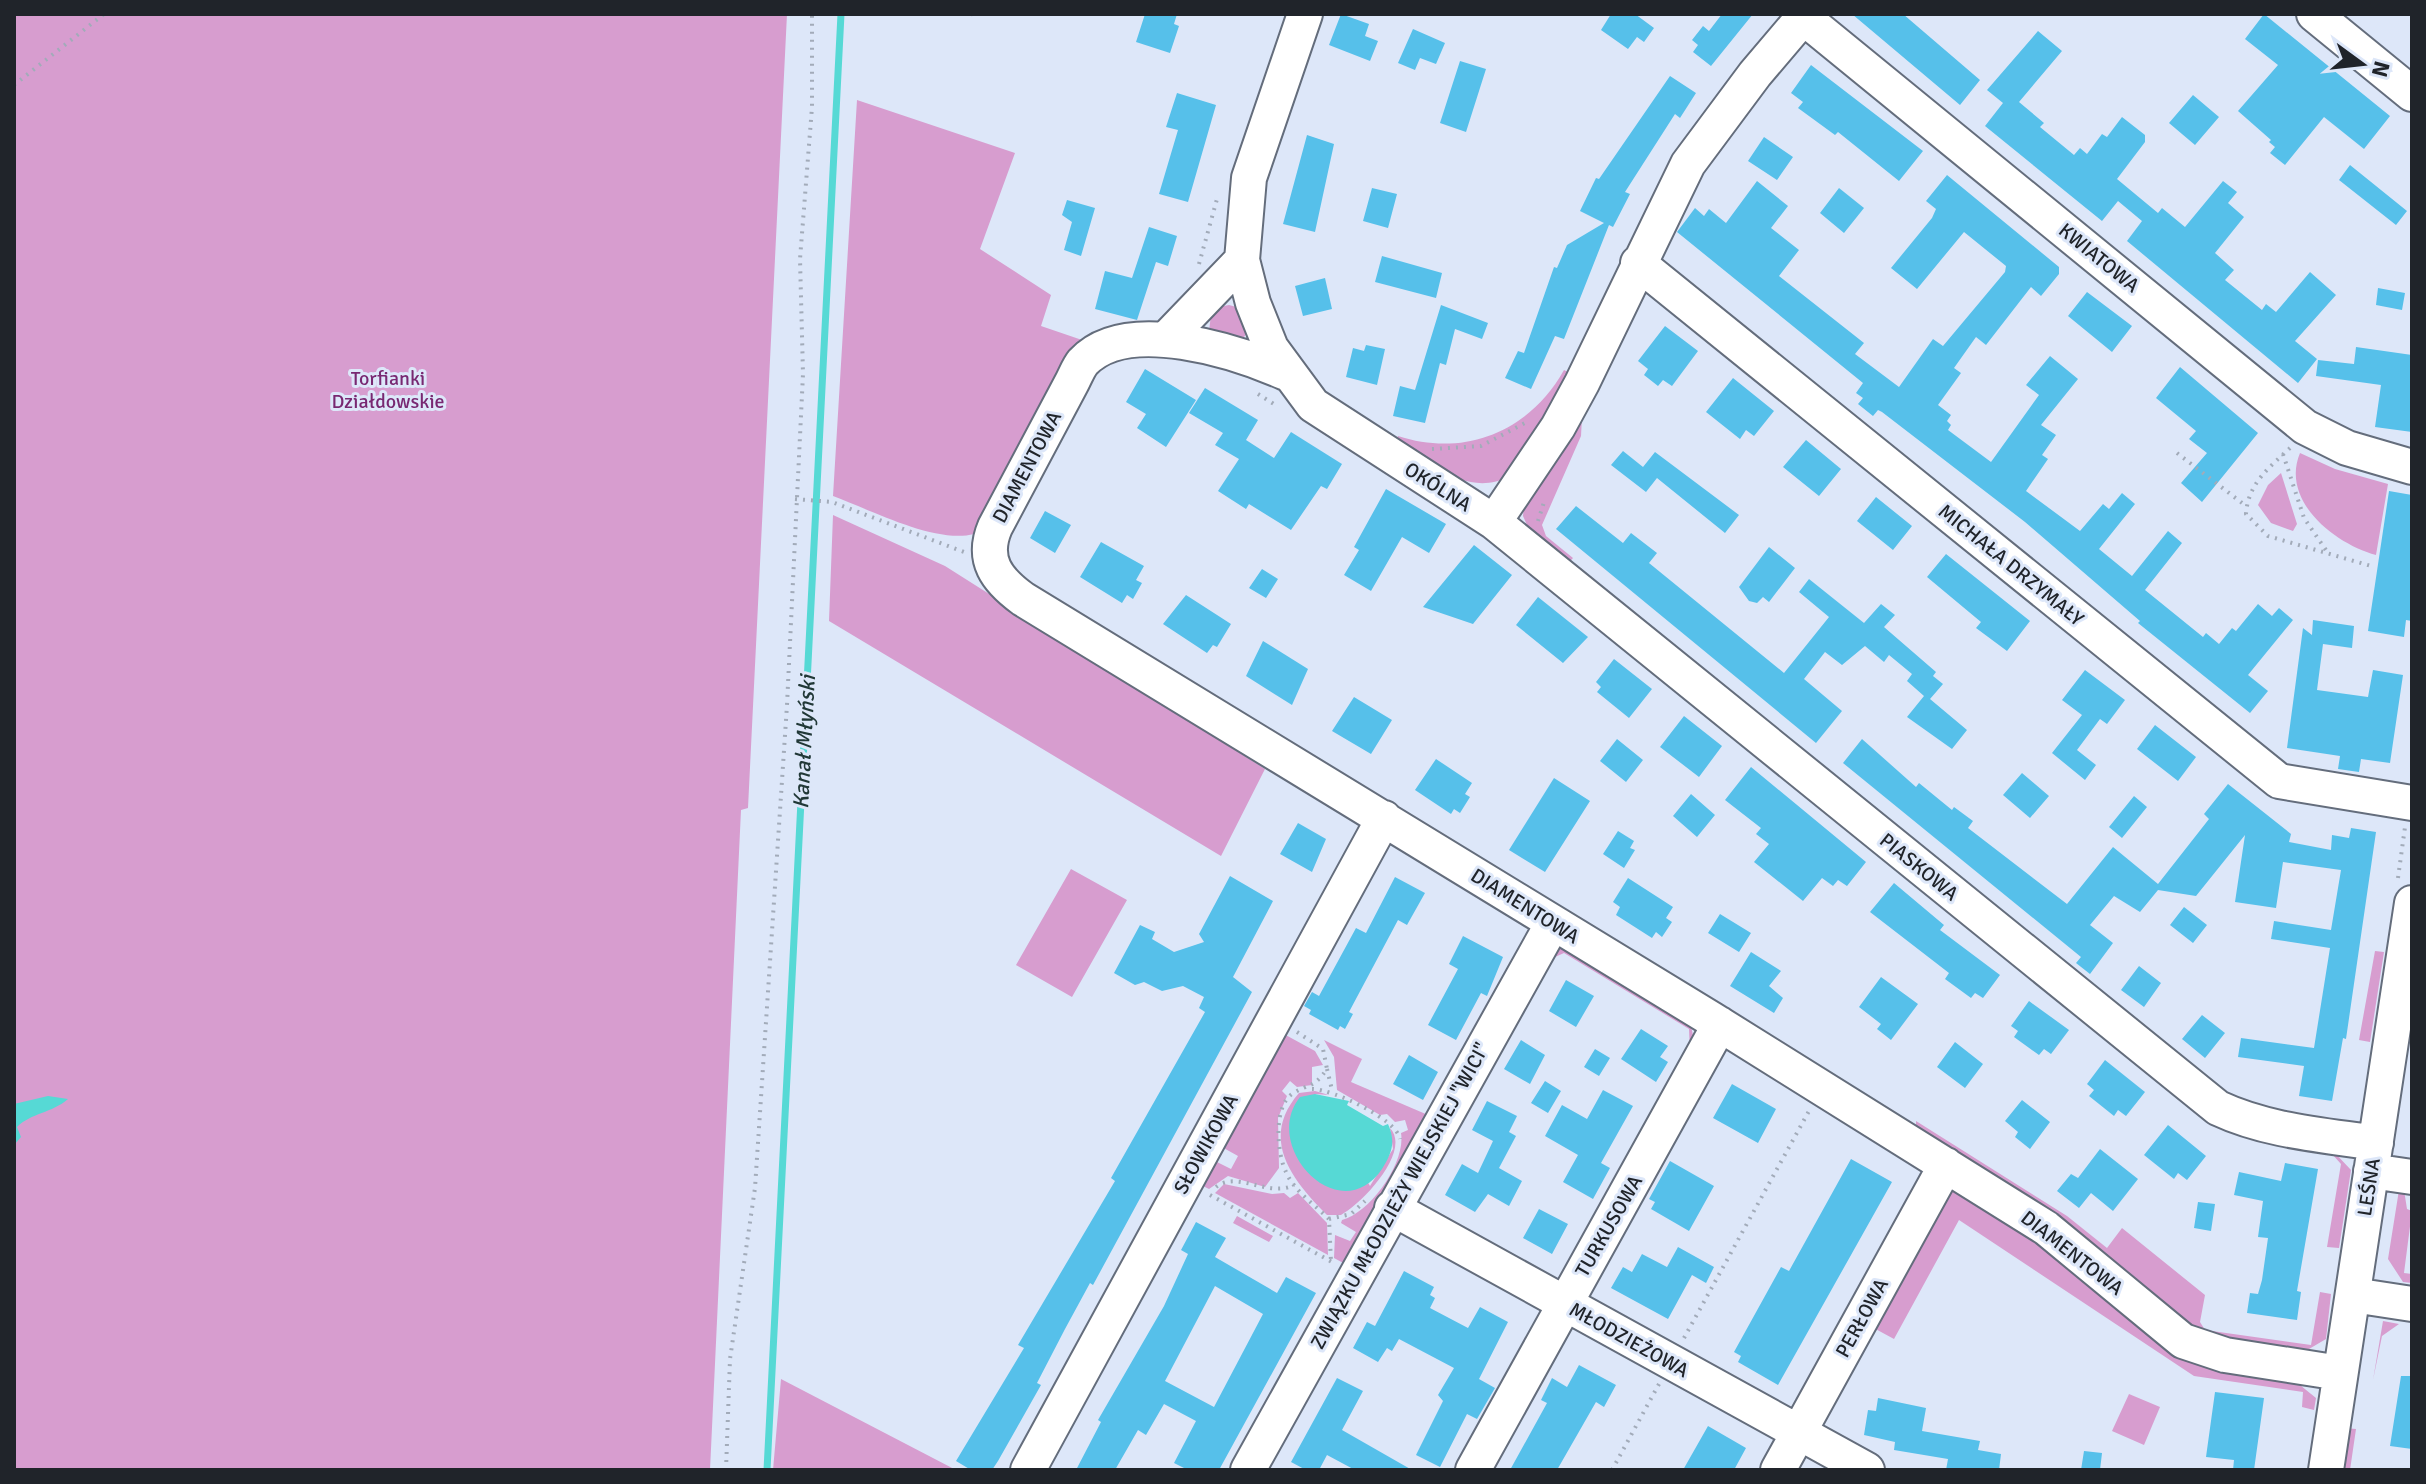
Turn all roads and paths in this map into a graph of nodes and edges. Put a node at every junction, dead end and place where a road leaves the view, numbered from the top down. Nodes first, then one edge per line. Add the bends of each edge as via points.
1 (104, 14) edge
2 (812, 14) edge
3 (1305, 14) edge
4 (2314, 14) edge
5 (1805, 15) edge
6 (14, 85) edge
7 (2412, 94) edge
8 (1242, 260) junction
9 (1638, 263) junction
10 (1207, 297) junction
11 (1257, 314) junction
12 (1166, 339) junction
13 (1207, 346) junction
14 (1242, 353) junction
15 (1286, 373) junction
16 (1533, 418) dead end
17 (2305, 427) junction
18 (1460, 448) junction
19 (1429, 449) dead end
20 (2177, 453) dead end
21 (2283, 454) junction
22 (1455, 457) dead end
23 (2412, 467) edge
24 (795, 499) junction
25 (2246, 506) junction
26 (1494, 522) junction
27 (2330, 555) junction
28 (990, 559) junction
29 (2371, 566) dead end
30 (2412, 803) edge
31 (1384, 818) junction
32 (2412, 903) edge
33 (1553, 923) junction
34 (1720, 1024) junction
35 (1293, 1030) dead end
36 (2402, 1044) edge
37 (1327, 1069) junction
38 (1310, 1088) junction
39 (1822, 1088) junction
40 (1332, 1091) junction
41 (1400, 1146) dead end
42 (2374, 1157) junction
43 (1946, 1165) junction
44 (2412, 1177) edge
45 (1294, 1185) junction
46 (1201, 1190) dead end
47 (1209, 1195) junction
48 (1383, 1199) junction
49 (1341, 1218) junction
50 (1329, 1219) junction
51 (1329, 1235) junction
52 (1331, 1262) junction
53 (1339, 1267) dead end
54 (2353, 1295) junction
55 (1565, 1304) junction
56 (2412, 1304) edge
57 (1669, 1363) junction
58 (2340, 1373) junction
59 (1798, 1432) junction
60 (726, 1470) edge
61 (1028, 1470) edge
62 (1248, 1470) edge
63 (1473, 1470) edge
64 (1612, 1470) edge
65 (1778, 1470) edge
66 (1867, 1470) edge
67 (2326, 1470) edge

1 - 6 path
2 - 24 path
3 - 8 street, OKÓLNA via 1249,178
4 - 7 street
5 - 9 street, OKÓLNA via 1688,164
5 - 17 street, KWIATOWA
8 - 10 street
8 - 11 street, OKÓLNA
9 - 26 street, OKÓLNA via 1558,427
9 - 30 street, MICHAŁA DRZYMAŁY via 2279,781
10 - 11 street
10 - 12 street
10 - 13 street
11 - 14 street
11 - 15 street, OKÓLNA
12 - 13 street, DIAMENTOWA
12 - 28 street, DIAMENTOWA via 1112,346 1082,363 995,527
13 - 14 street, DIAMENTOWA
14 - 15 street, DIAMENTOWA
15 - 26 street, OKÓLNA via 1313,405
16 - 18 path via 1481,446
17 - 21 path
17 - 23 street, KWIATOWA via 2347,448
18 - 19 path
18 - 22 path
20 - 25 path
21 - 25 path via 2261,475
21 - 27 path via 2304,518
24 - 28 path via 832,502
24 - 60 path via 755,1188 730,1359
25 - 27 path via 2246,514 2268,536
26 - 42 street, PIASKOWA via 2218,1108
27 - 29 path
28 - 31 street, DIAMENTOWA via 1003,585 1023,599
31 - 33 street, DIAMENTOWA
31 - 61 street, SŁOWIKOWA
32 - 36 street, LEŚNA
33 - 34 street, DIAMENTOWA
33 - 48 street, ZWIĄZKU MŁODZIEŻY WIEJSKIEJ "WICI"
34 - 39 street, DIAMENTOWA
34 - 55 street, TURKUSOWA
35 - 37 path via 1323,1049
36 - 42 street, LEŚNA
37 - 38 path
37 - 40 path
38 - 40 path
38 - 45 path via 1292,1094 1279,1123 1283,1163
39 - 43 street, DIAMENTOWA
39 - 57 path
40 - 41 path via 1390,1122 1399,1132
42 - 44 street, PIASKOWA
42 - 54 street, LEŚNA
43 - 58 street, DIAMENTOWA via 2046,1228 2183,1341 2225,1355
43 - 59 street, PERŁOWA
45 - 47 path via 1273,1191 1228,1181
45 - 50 path
46 - 47 path
47 - 52 path
48 - 49 path
48 - 55 street, MŁODZIEŻOWA
48 - 62 street, ZWIĄZKU MŁODZIEŻY WIEJSKIEJ "WICI"
49 - 50 path
49 - 51 path
50 - 51 path
51 - 52 path
52 - 53 path
54 - 56 street
54 - 58 street, LEŚNA
55 - 57 street, MŁODZIEŻOWA
55 - 63 street, TURKUSOWA
57 - 59 street, MŁODZIEŻOWA
57 - 64 path
58 - 67 street, LEŚNA
59 - 65 street, PERŁOWA
59 - 66 street, MŁODZIEŻOWA

